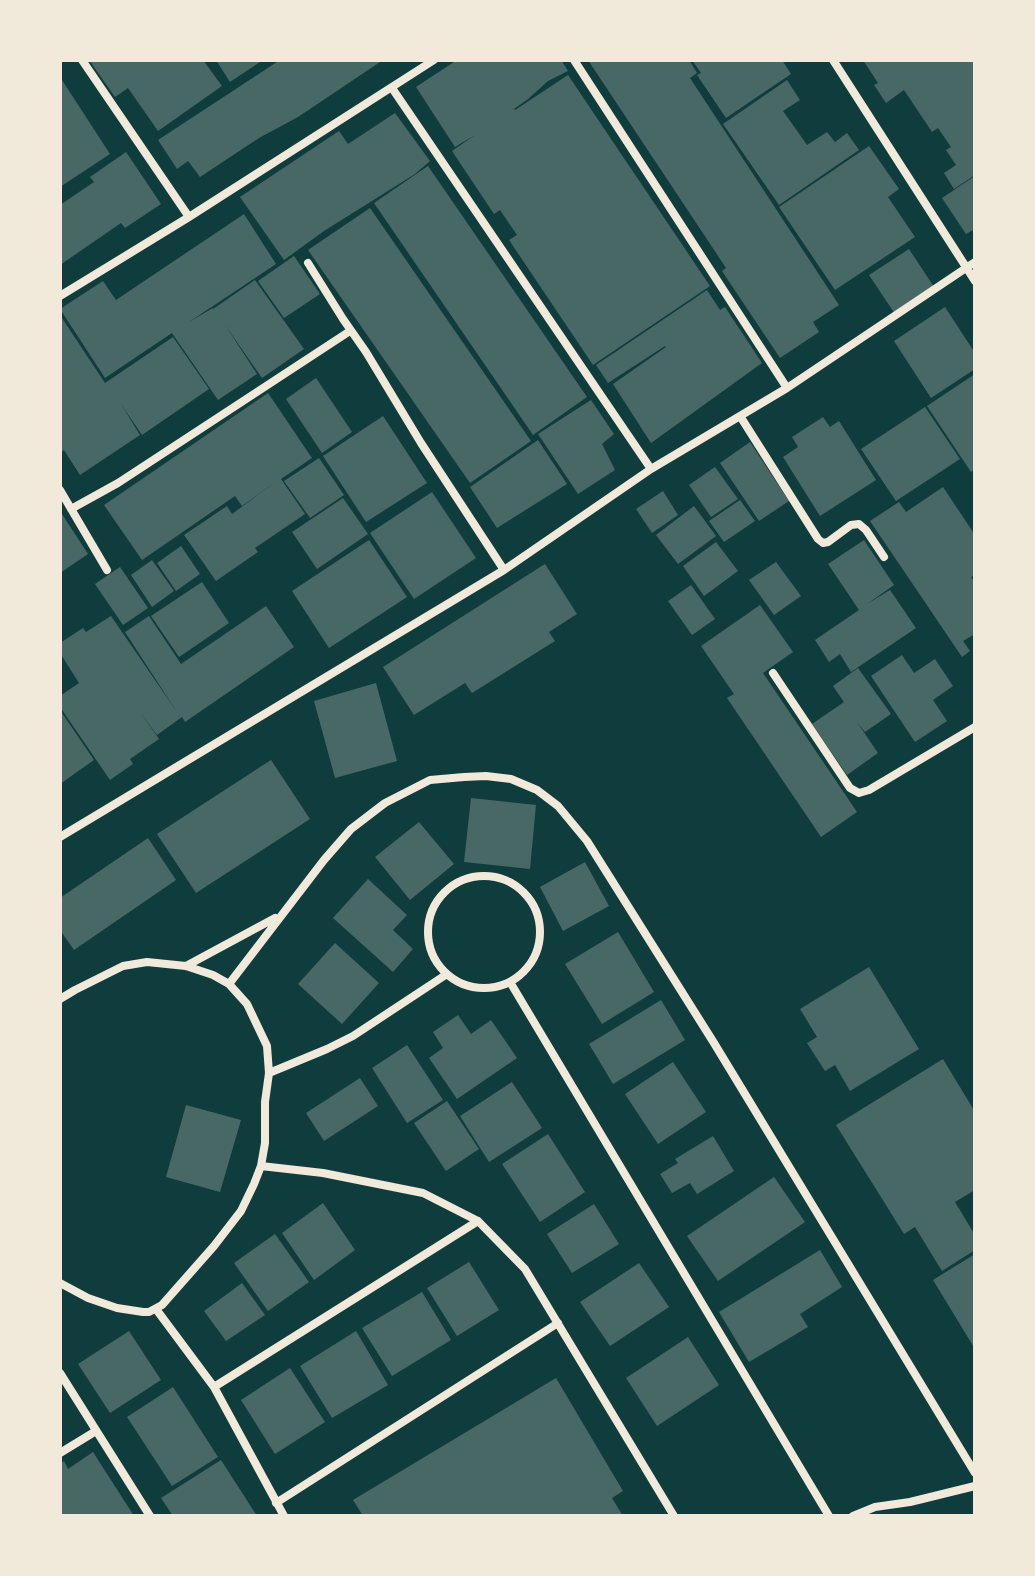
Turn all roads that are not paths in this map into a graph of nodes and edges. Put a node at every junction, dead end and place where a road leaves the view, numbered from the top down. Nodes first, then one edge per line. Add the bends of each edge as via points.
1 (82, 60) edge
2 (434, 60) edge
3 (574, 60) edge
4 (833, 60) edge
5 (392, 88) junction
6 (189, 217) junction
7 (308, 263) dead end
8 (971, 265) edge
9 (975, 281) edge
10 (60, 296) edge
11 (350, 331) junction
12 (787, 388) junction
13 (740, 416) junction
14 (651, 469) junction
15 (60, 490) edge
16 (71, 509) junction
17 (884, 557) dead end
18 (107, 570) dead end
19 (504, 570) junction
20 (773, 673) dead end
21 (975, 727) edge
22 (60, 837) edge
23 (280, 916) junction
24 (186, 966) junction
25 (447, 974) junction
26 (510, 982) junction
27 (229, 984) junction
28 (60, 999) edge
29 (269, 1073) junction
30 (261, 1166) junction
31 (478, 1221) junction
32 (60, 1283) edge
33 (156, 1309) junction
34 (558, 1323) junction
35 (60, 1373) edge
36 (214, 1387) junction
37 (96, 1431) junction
38 (60, 1453) edge
39 (975, 1473) edge
40 (975, 1486) edge
41 (276, 1503) junction
42 (150, 1516) edge
43 (284, 1516) edge
44 (674, 1516) edge
45 (829, 1516) edge
46 (853, 1516) edge

1 - 6 street
2 - 5 street
3 - 12 street
4 - 8 street
5 - 6 street
5 - 14 street
6 - 10 street
7 - 11 street
8 - 9 street
8 - 12 street
11 - 16 street
11 - 19 street
12 - 13 street
13 - 14 street
13 - 17 street via 821,542 859,524
14 - 19 street
15 - 16 street
16 - 18 street
19 - 22 street
20 - 21 street via 850,788 859,793
23 - 24 street
23 - 27 street
23 - 39 street via 351,829 385,803 430,780 511,779 558,806 587,841 714,1043
24 - 27 street
24 - 28 street via 123,966
25 - 26 street via 481,989
25 - 26 street via 429,944 430,915 458,882 487,876 501,878 526,894 539,920 538,949
25 - 29 street via 353,1036
26 - 45 street
27 - 29 street via 255,1018 267,1046
29 - 30 street
30 - 31 street via 423,1193
30 - 33 street via 241,1211
31 - 34 street via 525,1269
31 - 36 street
32 - 33 street via 117,1308
33 - 36 street
34 - 41 street
34 - 44 street
35 - 37 street
36 - 41 street
37 - 38 street
37 - 42 street
40 - 46 street
41 - 43 street

